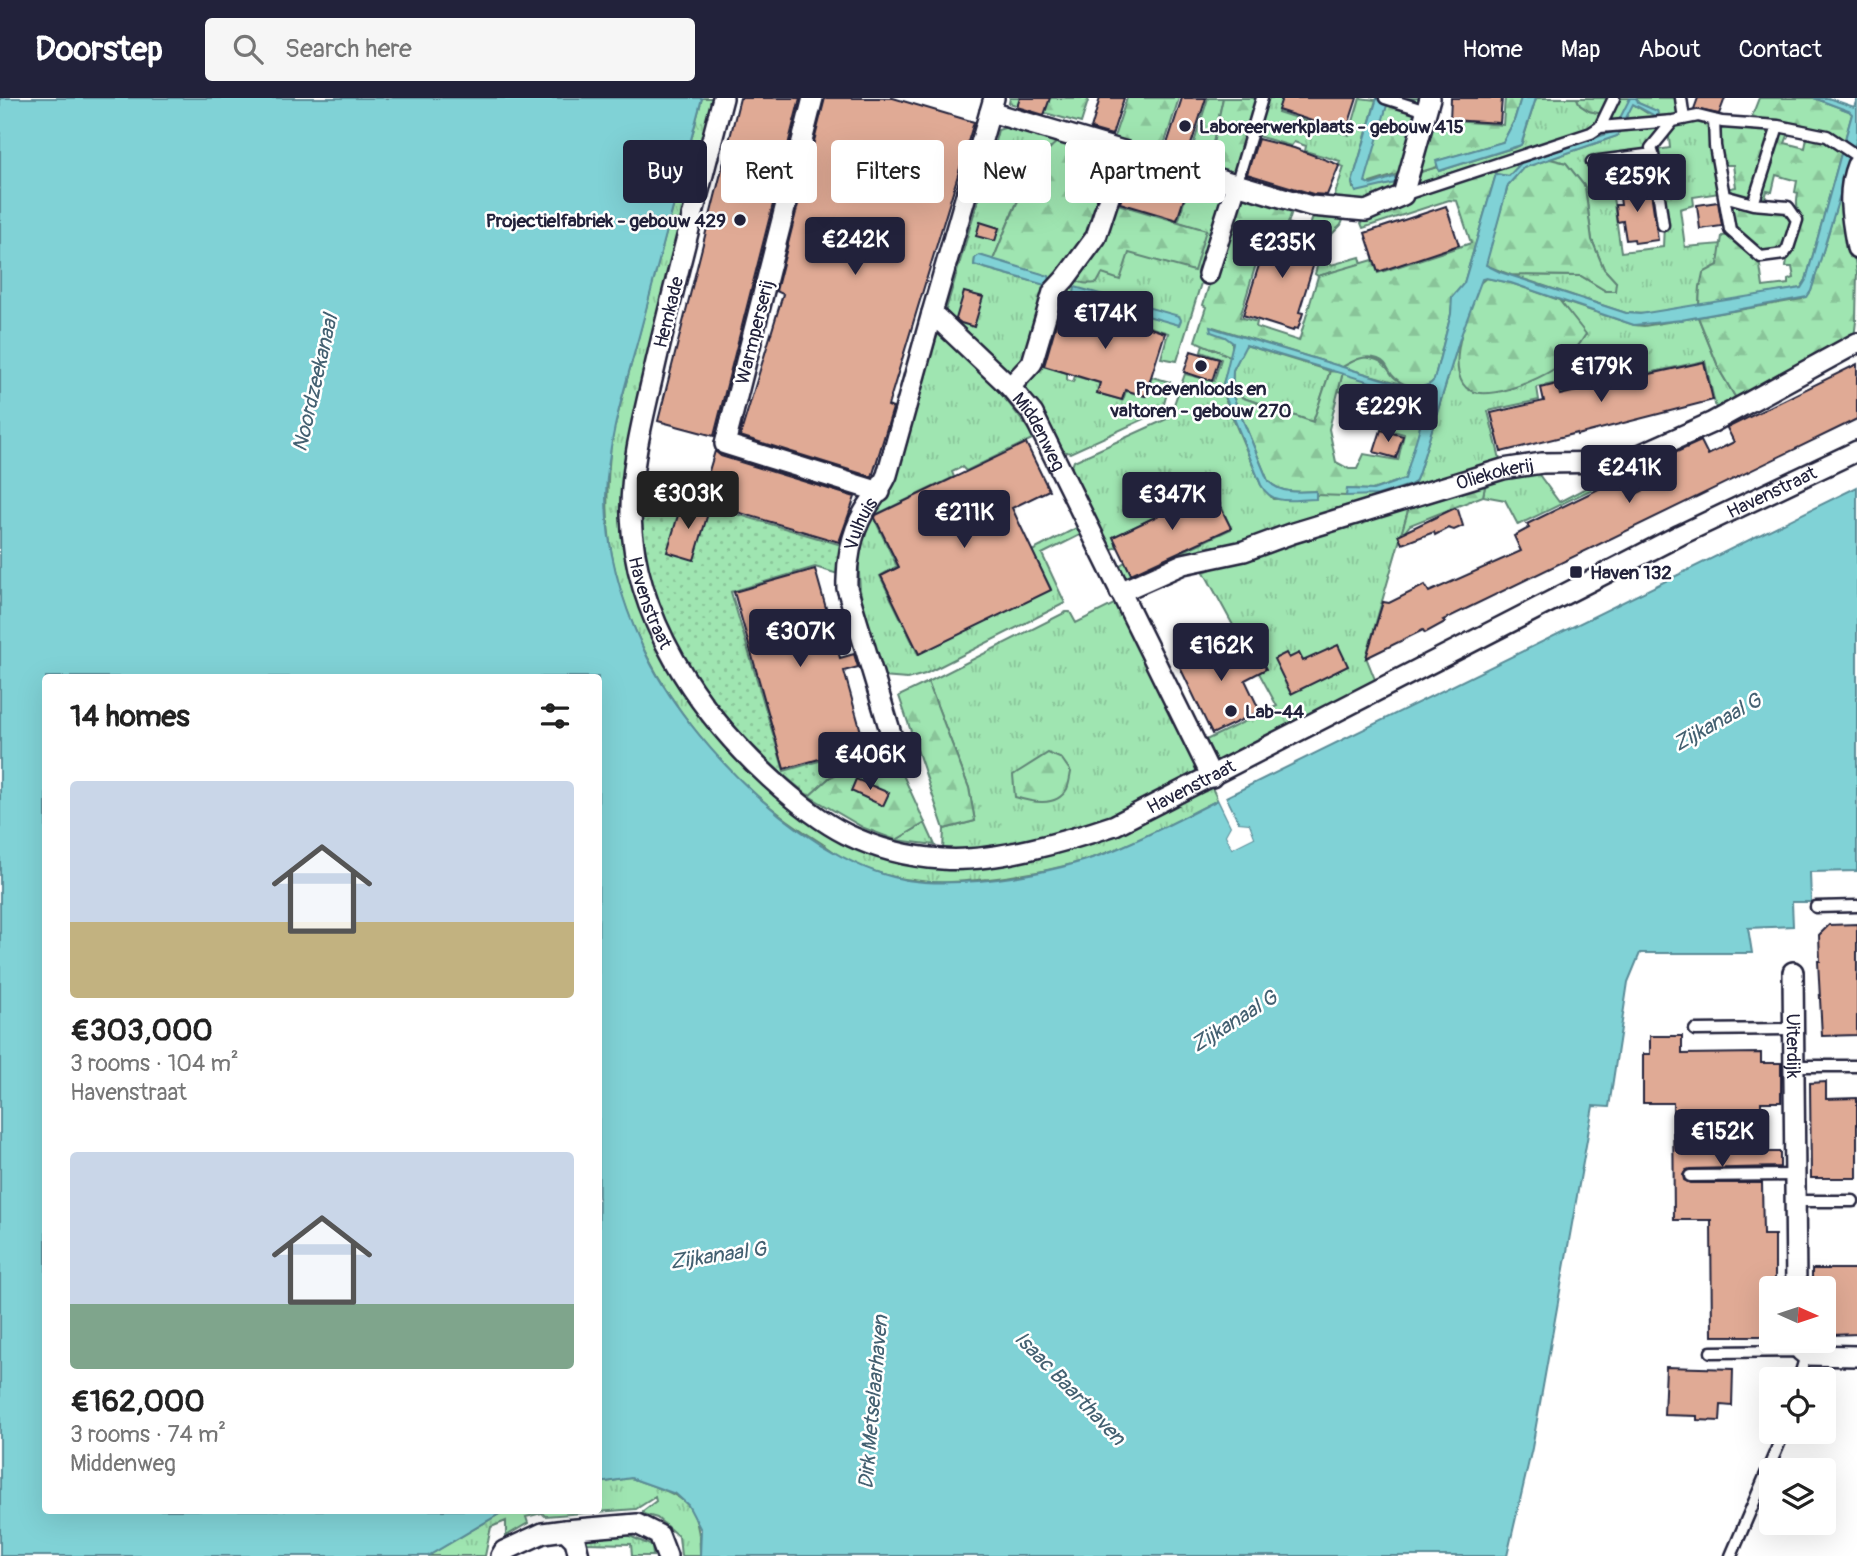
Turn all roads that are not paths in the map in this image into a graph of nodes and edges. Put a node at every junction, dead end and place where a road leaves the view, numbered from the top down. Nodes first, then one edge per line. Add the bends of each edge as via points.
1 (723, 98) edge
2 (813, 98) edge
3 (1262, 98) edge
4 (1614, 98) edge
5 (1682, 98) edge
6 (1389, 99) edge
7 (1428, 104) edge
8 (992, 105) edge
9 (1678, 120) junction
10 (1714, 120) junction
11 (1778, 126) junction
12 (1600, 127) junction
13 (1090, 140) edge
14 (1653, 154) junction
15 (1857, 156) edge
16 (1592, 162) dead end
17 (1857, 165) edge
18 (1225, 182) edge
19 (1236, 185) junction
20 (1403, 195) junction
21 (1724, 196) junction
22 (1107, 203) edge
23 (1753, 204) junction
24 (1663, 225) dead end
25 (1857, 248) edge
26 (1208, 274) dead end
27 (932, 313) junction
28 (1857, 343) edge
29 (1010, 387) junction
30 (1857, 451) edge
31 (880, 492) junction
32 (632, 530) joint
33 (1120, 592) junction
34 (892, 737) dead end
35 (1212, 777) junction
36 (1857, 906) edge
37 (1816, 907) dead end
38 (1793, 972) dead end
39 (1794, 1029) junction
40 (1695, 1030) dead end
41 (1794, 1066) junction
42 (1857, 1066) edge
43 (1795, 1175) junction
44 (1690, 1176) dead end
45 (1796, 1201) junction
46 (1853, 1201) dead end
47 (1796, 1276) edge
48 (1759, 1350) edge
49 (1711, 1352) dead end
50 (1833, 1353) edge
51 (1857, 1356) edge
52 (1779, 1444) edge
53 (565, 1530) junction
54 (501, 1556) edge
55 (579, 1556) edge
56 (667, 1556) edge
57 (1731, 1556) edge

1 - 32 street, Hemkade via 645,411
2 - 31 street, Warmperserij via 725,444
3 - 19 lane
4 - 12 lane
5 - 9 lane
6 - 7 lane
7 - 20 street
8 - 13 street
8 - 27 street
9 - 10 lane via 1698,116
9 - 12 lane
9 - 14 lane via 1651,148
10 - 11 lane
10 - 21 lane
11 - 15 lane via 1827,136
11 - 23 lane
12 - 20 lane
14 - 16 lane
14 - 24 lane
17 - 25 street via 1851,215
18 - 19 street
19 - 20 street via 1311,206 1366,211
19 - 26 street
21 - 23 lane
21 - 23 lane via 1730,230 1761,257 1784,254 1797,220 1788,207
22 - 29 street via 1096,237 1054,292 1032,363
27 - 29 street, Middenweg
27 - 31 street, Vulhuis
28 - 33 street, Oliekokerij via 1711,423 1624,462 1542,463 1503,469 1244,551 1183,564
29 - 33 street, Middenweg via 1033,414
30 - 35 street, Havenstraat via 1680,535
31 - 34 street, Vulhuis via 862,514 846,575
32 - 35 street, Havenstraat via 643,588 680,671 739,749 818,818 846,834 904,854 943,860 983,857 1067,841 1115,825
33 - 35 street, Middenweg
36 - 37 lane
38 - 39 street, Uiterdijk
39 - 40 lane
39 - 41 street, Uiterdijk
41 - 42 lane
41 - 43 street, Uiterdijk
43 - 44 lane
43 - 45 street, Uiterdijk
45 - 46 lane
45 - 47 street, Uiterdijk
48 - 49 lane
50 - 51 street
52 - 57 lane
53 - 54 street via 543,1533
53 - 55 street via 576,1540
53 - 56 street via 638,1524 659,1535

